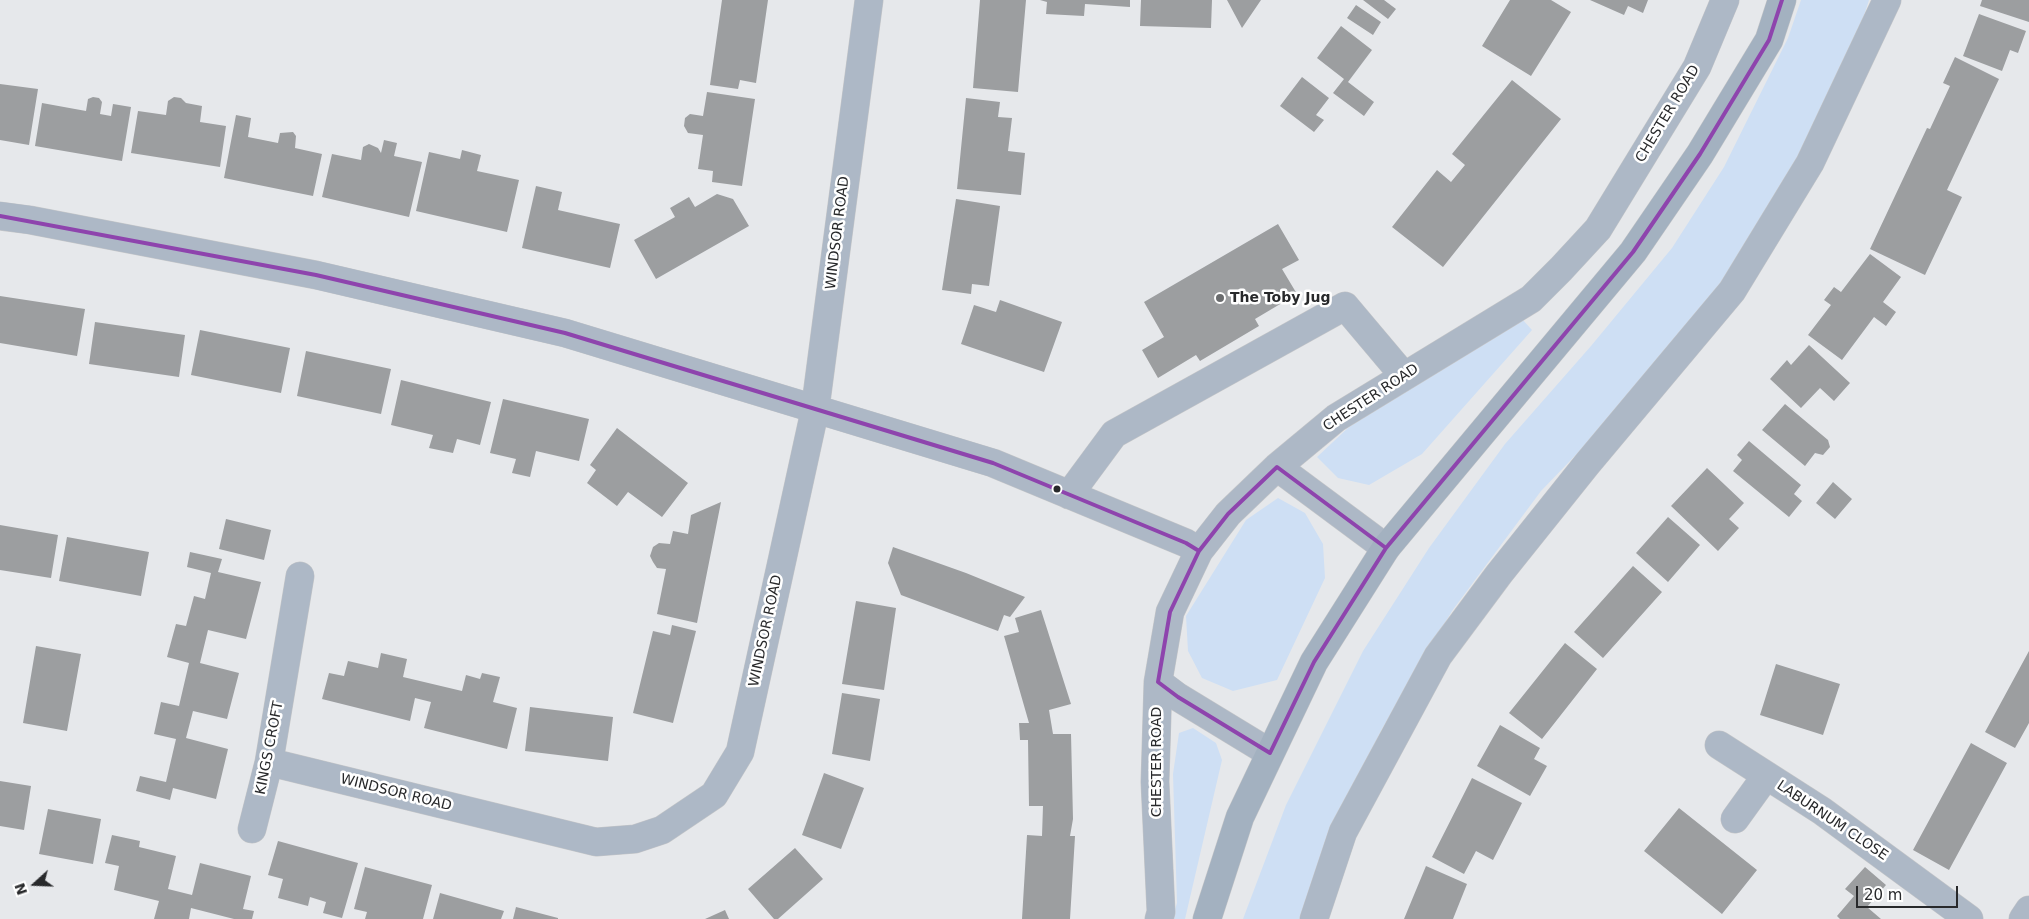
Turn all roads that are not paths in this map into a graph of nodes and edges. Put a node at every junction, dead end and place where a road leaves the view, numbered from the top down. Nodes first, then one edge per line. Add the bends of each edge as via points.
1 (869, 0) edge
2 (1725, 0) edge
3 (1782, 0) edge
4 (1887, 0) edge
5 (0, 216) edge
6 (1404, 376) junction
7 (815, 410) junction
8 (1277, 467) junction
9 (1069, 495) junction
10 (1386, 548) junction
11 (1200, 551) junction
12 (300, 576) dead end
13 (1158, 682) junction
14 (1719, 745) dead end
15 (1270, 753) junction
16 (269, 762) junction
17 (1766, 776) junction
18 (1735, 819) dead end
19 (252, 830) dead end
20 (2029, 910) edge
21 (1159, 919) edge
22 (1207, 919) edge
23 (1314, 919) edge
24 (1969, 919) edge
25 (2023, 919) edge

1 - 7 street, WINDSOR ROAD
2 - 6 street, CHESTER ROAD via 1697,67 1598,229 1531,300
3 - 10 main road via 1769,40 1700,154 1633,252
4 - 23 street via 1810,163 1732,291 1587,464 1438,656 1343,832
5 - 7 street via 316,275 565,333
6 - 8 street, CHESTER ROAD via 1336,418
6 - 9 street via 1345,306 1114,434
7 - 9 street via 993,463
7 - 16 street, WINDSOR ROAD via 740,752 714,795 662,830 635,840 596,842
8 - 10 street
8 - 11 street, CHESTER ROAD via 1228,514
9 - 11 street
10 - 15 main road via 1314,662
11 - 13 street, CHESTER ROAD via 1170,612
12 - 16 street, KINGS CROFT
13 - 15 street via 1178,698
13 - 21 street, CHESTER ROAD via 1155,782
14 - 17 street, LABURNUM CLOSE
15 - 22 main road via 1240,817
16 - 19 street, KINGS CROFT
17 - 18 street, LABURNUM CLOSE
17 - 24 street, LABURNUM CLOSE via 1822,811
20 - 25 street

